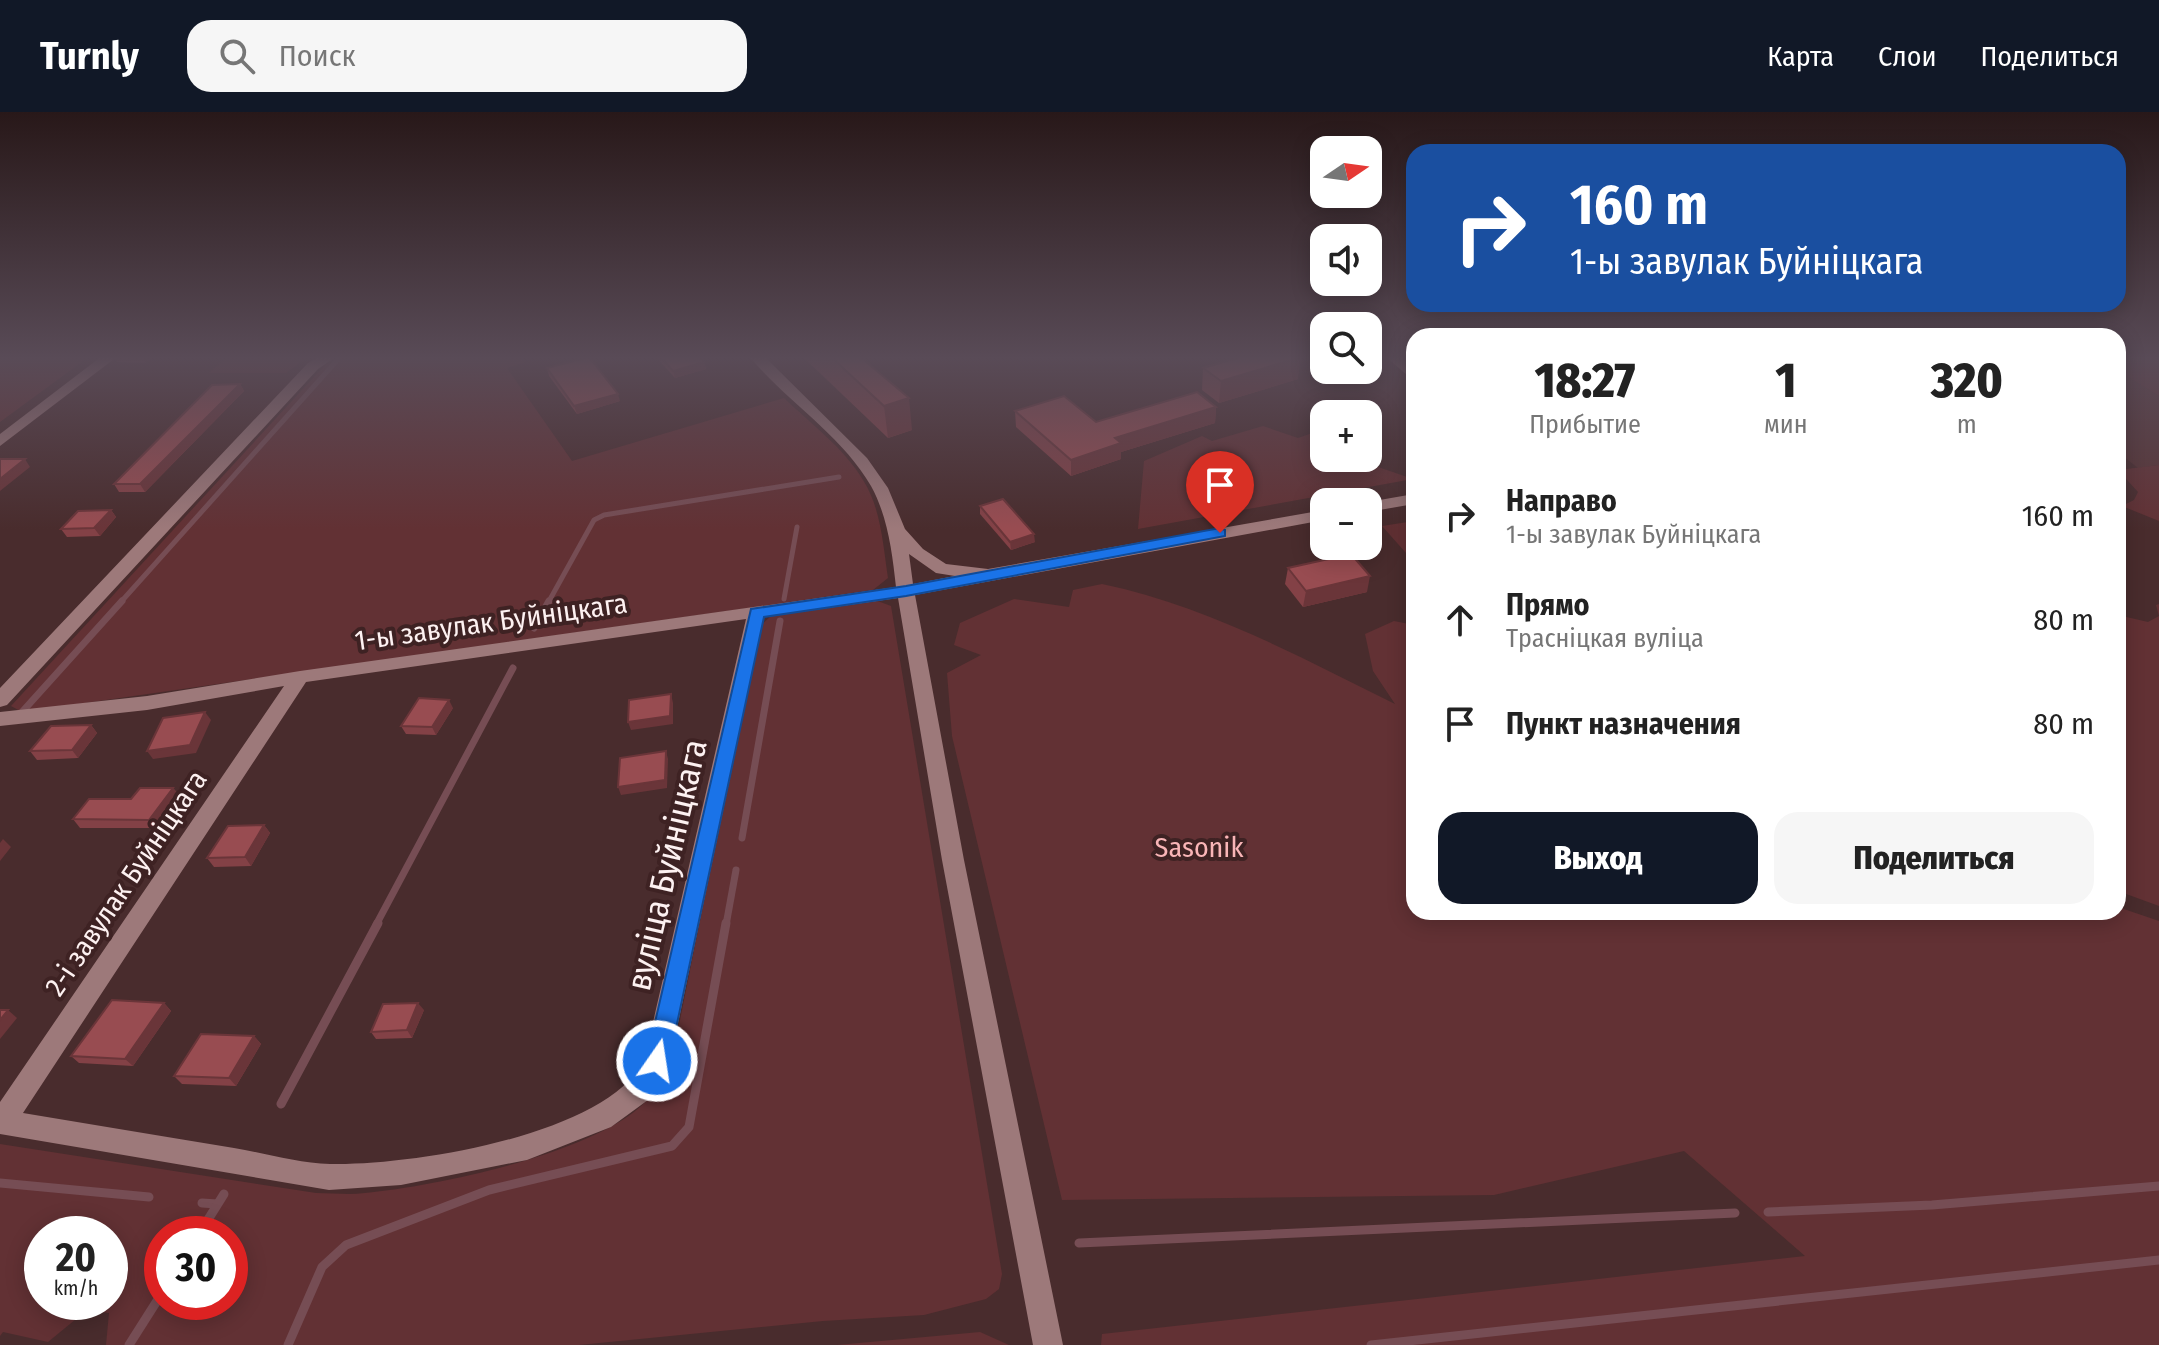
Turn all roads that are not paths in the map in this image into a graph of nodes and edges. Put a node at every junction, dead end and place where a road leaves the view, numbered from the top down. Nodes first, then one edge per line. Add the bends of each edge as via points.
1 (36, 414) edge
2 (268, 414) edge
3 (814, 414) edge
4 (0, 441) edge
5 (1406, 500) edge
6 (1382, 505) edge
7 (1310, 517) edge
8 (897, 531) junction
9 (988, 574) junction
10 (906, 591) junction
11 (756, 613) junction
12 (300, 677) junction
13 (0, 700) edge
14 (0, 719) edge
15 (1, 1122) edge
16 (1048, 1345) edge

1 - 4 street
2 - 13 street
3 - 8 street via 862,461 880,488
5 - 6 street
7 - 9 street
8 - 9 street via 942,569
8 - 10 street
9 - 10 street, 1-ы завулак Буйніцкага
10 - 11 street, 1-ы завулак Буйніцкага
10 - 16 street
11 - 12 street, 1-ы завулак Буйніцкага
11 - 15 street, вуліца Буйніцкага via 657,1061 646,1084 628,1102 592,1123 537,1143 466,1162 367,1176 329,1177
12 - 14 street, 1-ы завулак Буйніцкага via 147,703
12 - 15 street, 2-і завулак Буйніцкага

